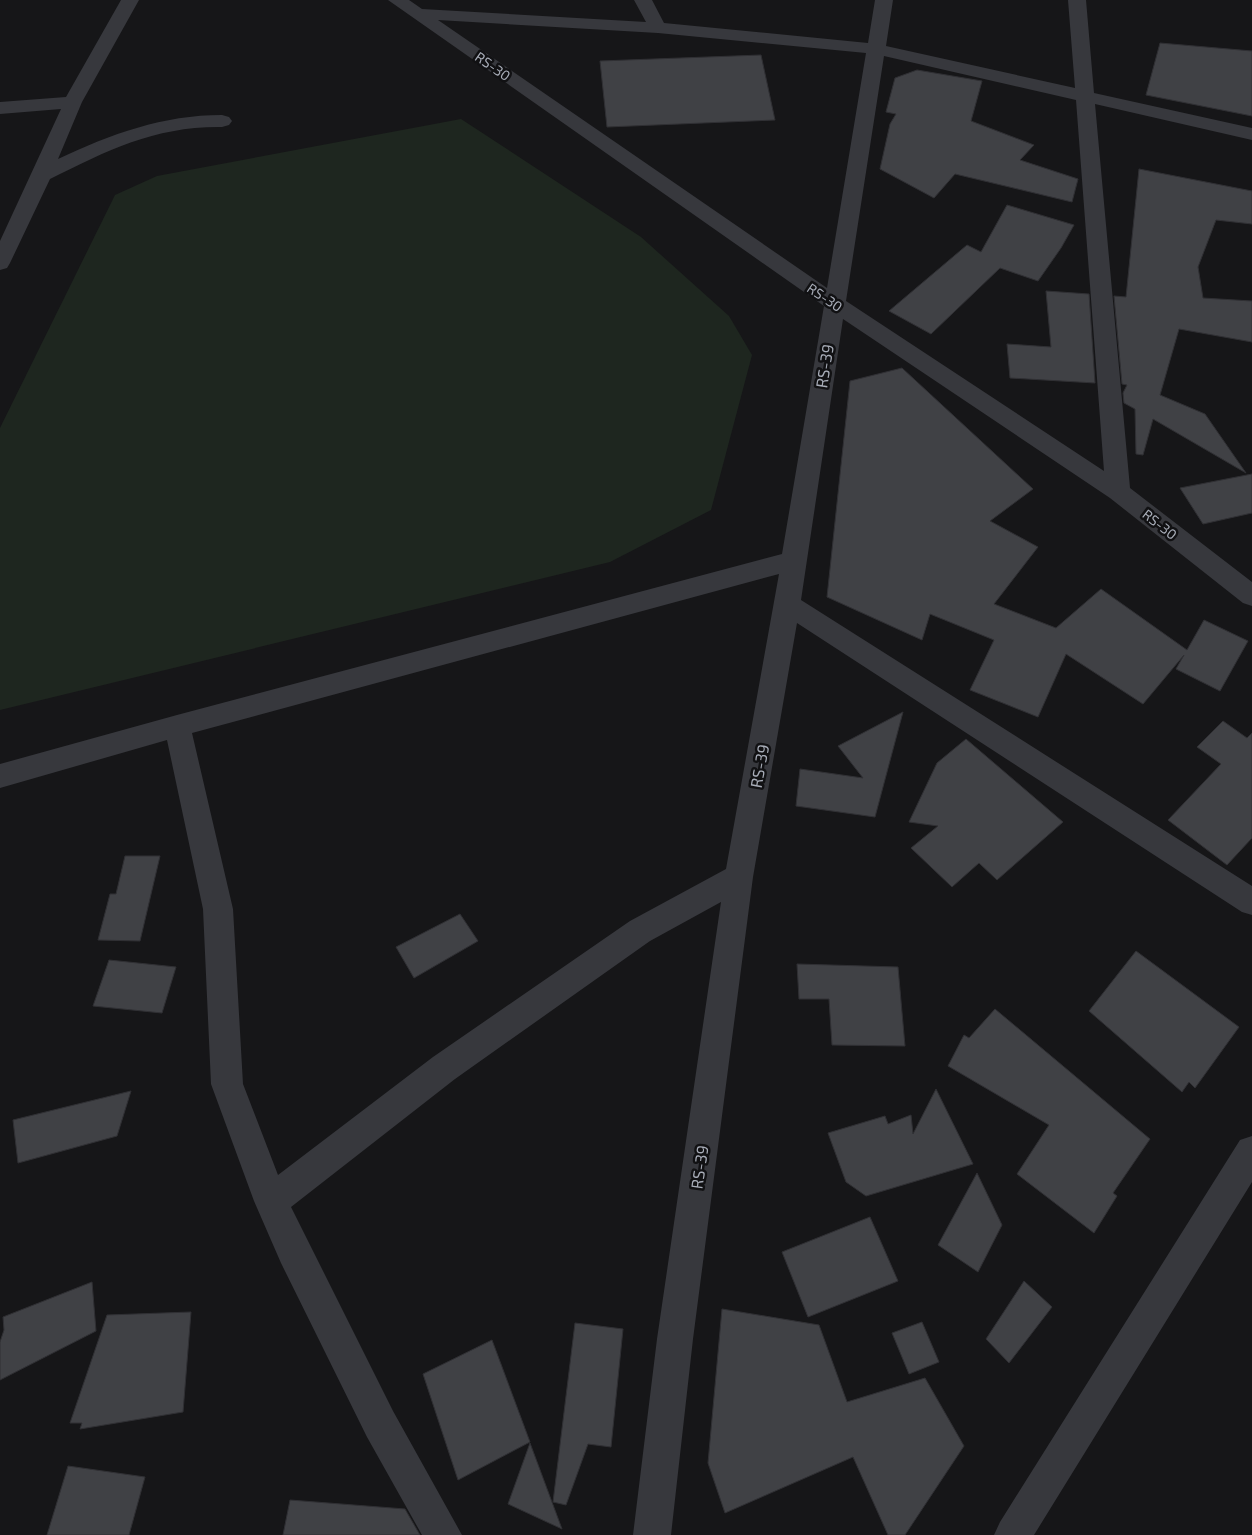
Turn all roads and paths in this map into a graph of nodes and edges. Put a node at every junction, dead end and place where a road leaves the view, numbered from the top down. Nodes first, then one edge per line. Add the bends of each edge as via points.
1 (130, 0) edge
2 (397, 0) edge
3 (643, 0) edge
4 (884, 0) edge
5 (1077, 0) edge
6 (418, 14) junction
7 (658, 28) junction
8 (877, 48) junction
9 (1086, 95) junction
10 (73, 102) junction
11 (0, 108) edge
12 (222, 121) dead end
13 (1252, 134) edge
14 (42, 175) junction
15 (0, 263) edge
16 (834, 303) junction
17 (1118, 492) junction
18 (793, 561) junction
19 (1252, 596) edge
20 (788, 604) junction
21 (177, 726) junction
22 (0, 776) edge
23 (740, 877) junction
24 (1252, 902) edge
25 (1252, 1152) edge
26 (271, 1201) junction
27 (443, 1535) edge
28 (652, 1535) edge
29 (1013, 1535) edge

1 - 10 street
2 - 6 street, RS-30
3 - 7 street
4 - 8 street, RS-39
5 - 9 street
6 - 7 street
6 - 16 street, RS-30
7 - 8 street
8 - 9 street
8 - 16 street, RS-39
9 - 13 street
9 - 17 street
10 - 11 street
10 - 14 street
12 - 14 street via 201,119 144,130 95,148
14 - 15 street
16 - 17 street, RS-30
16 - 18 street, RS-39
17 - 19 street, RS-30
18 - 20 street, RS-39
18 - 21 street
20 - 23 street, RS-39
20 - 24 street
21 - 22 street
21 - 26 street via 218,908 227,1084
23 - 26 street via 640,931 444,1068
23 - 28 street, RS-39 via 675,1339
25 - 29 street
26 - 27 street via 380,1424

